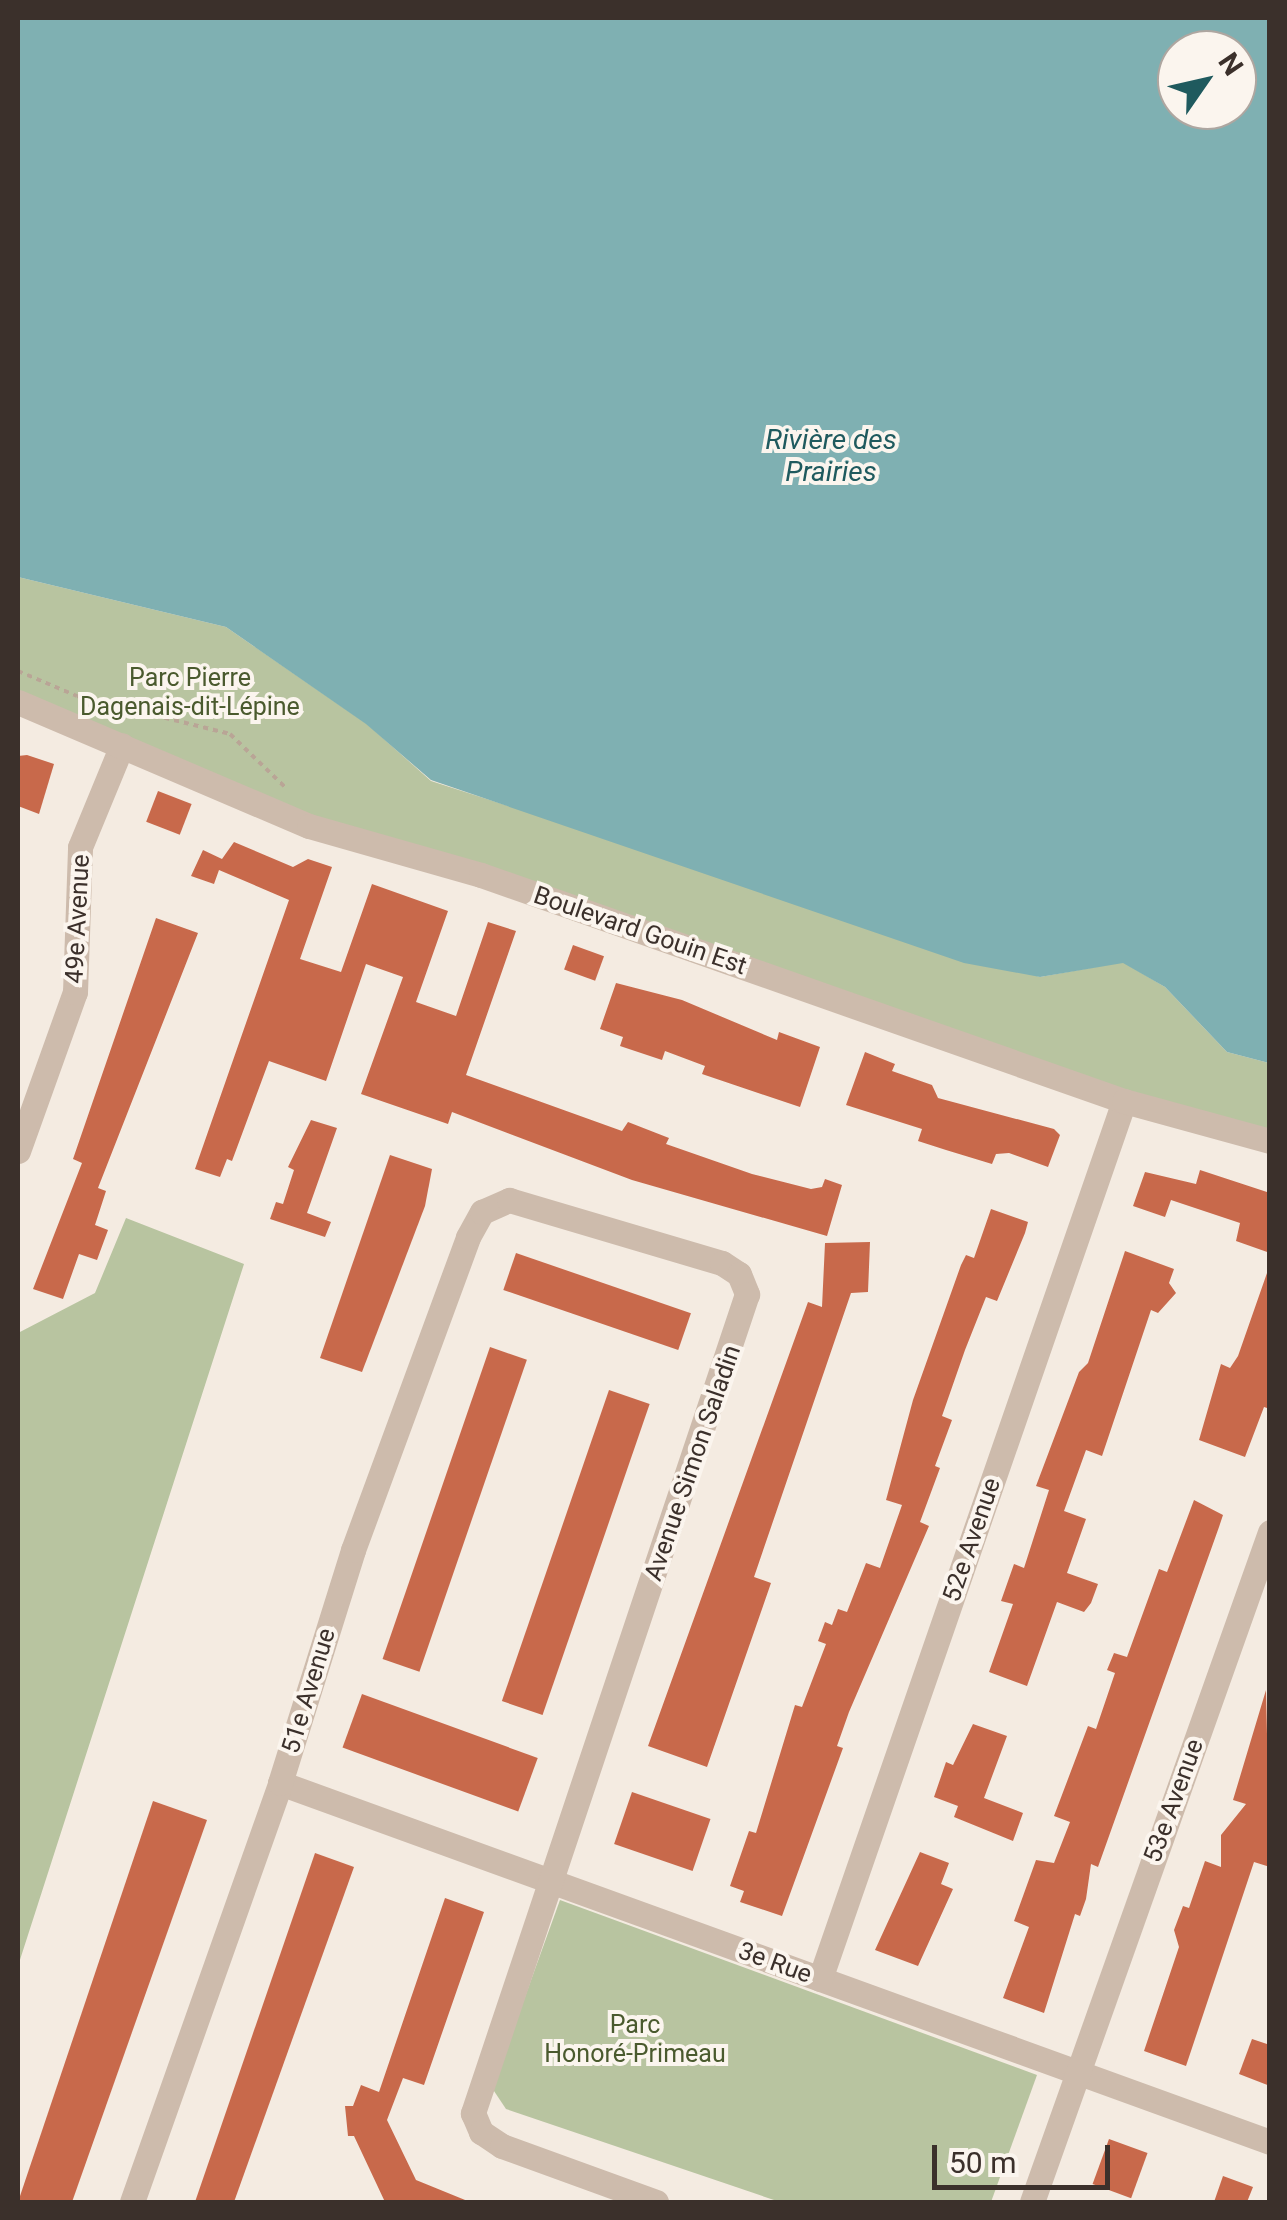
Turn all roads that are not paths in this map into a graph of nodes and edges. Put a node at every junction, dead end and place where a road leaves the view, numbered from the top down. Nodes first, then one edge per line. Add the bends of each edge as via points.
1 (18, 702) edge
2 (122, 745) junction
3 (1124, 1101) junction
4 (1270, 1141) edge
5 (18, 1151) edge
6 (510, 1200) joint
7 (1270, 1532) edge
8 (280, 1783) junction
9 (548, 1880) junction
10 (820, 1979) junction
11 (1079, 2070) junction
12 (1270, 2142) edge
13 (132, 2202) edge
14 (656, 2202) edge
15 (1032, 2202) edge

1 - 2 street, Boulevard Gouin Est
2 - 3 street, Boulevard Gouin Est via 310,826 481,875
2 - 5 street, 49e Avenue via 80,848 75,992
3 - 4 street, Boulevard Gouin Est
3 - 10 street, 52e Avenue
6 - 8 street, 51e Avenue via 482,1212 468,1237 353,1550
6 - 9 street, Avenue Simon Saladin via 722,1263 739,1274 748,1294
7 - 11 street, 53e Avenue
8 - 9 street, 3e Rue
8 - 13 street, 51e Avenue
9 - 10 street, 3e Rue
9 - 14 street via 473,2113 481,2132 502,2146
10 - 11 street, 3e Rue
11 - 12 street, 3e Rue
11 - 15 street, 53e Avenue

